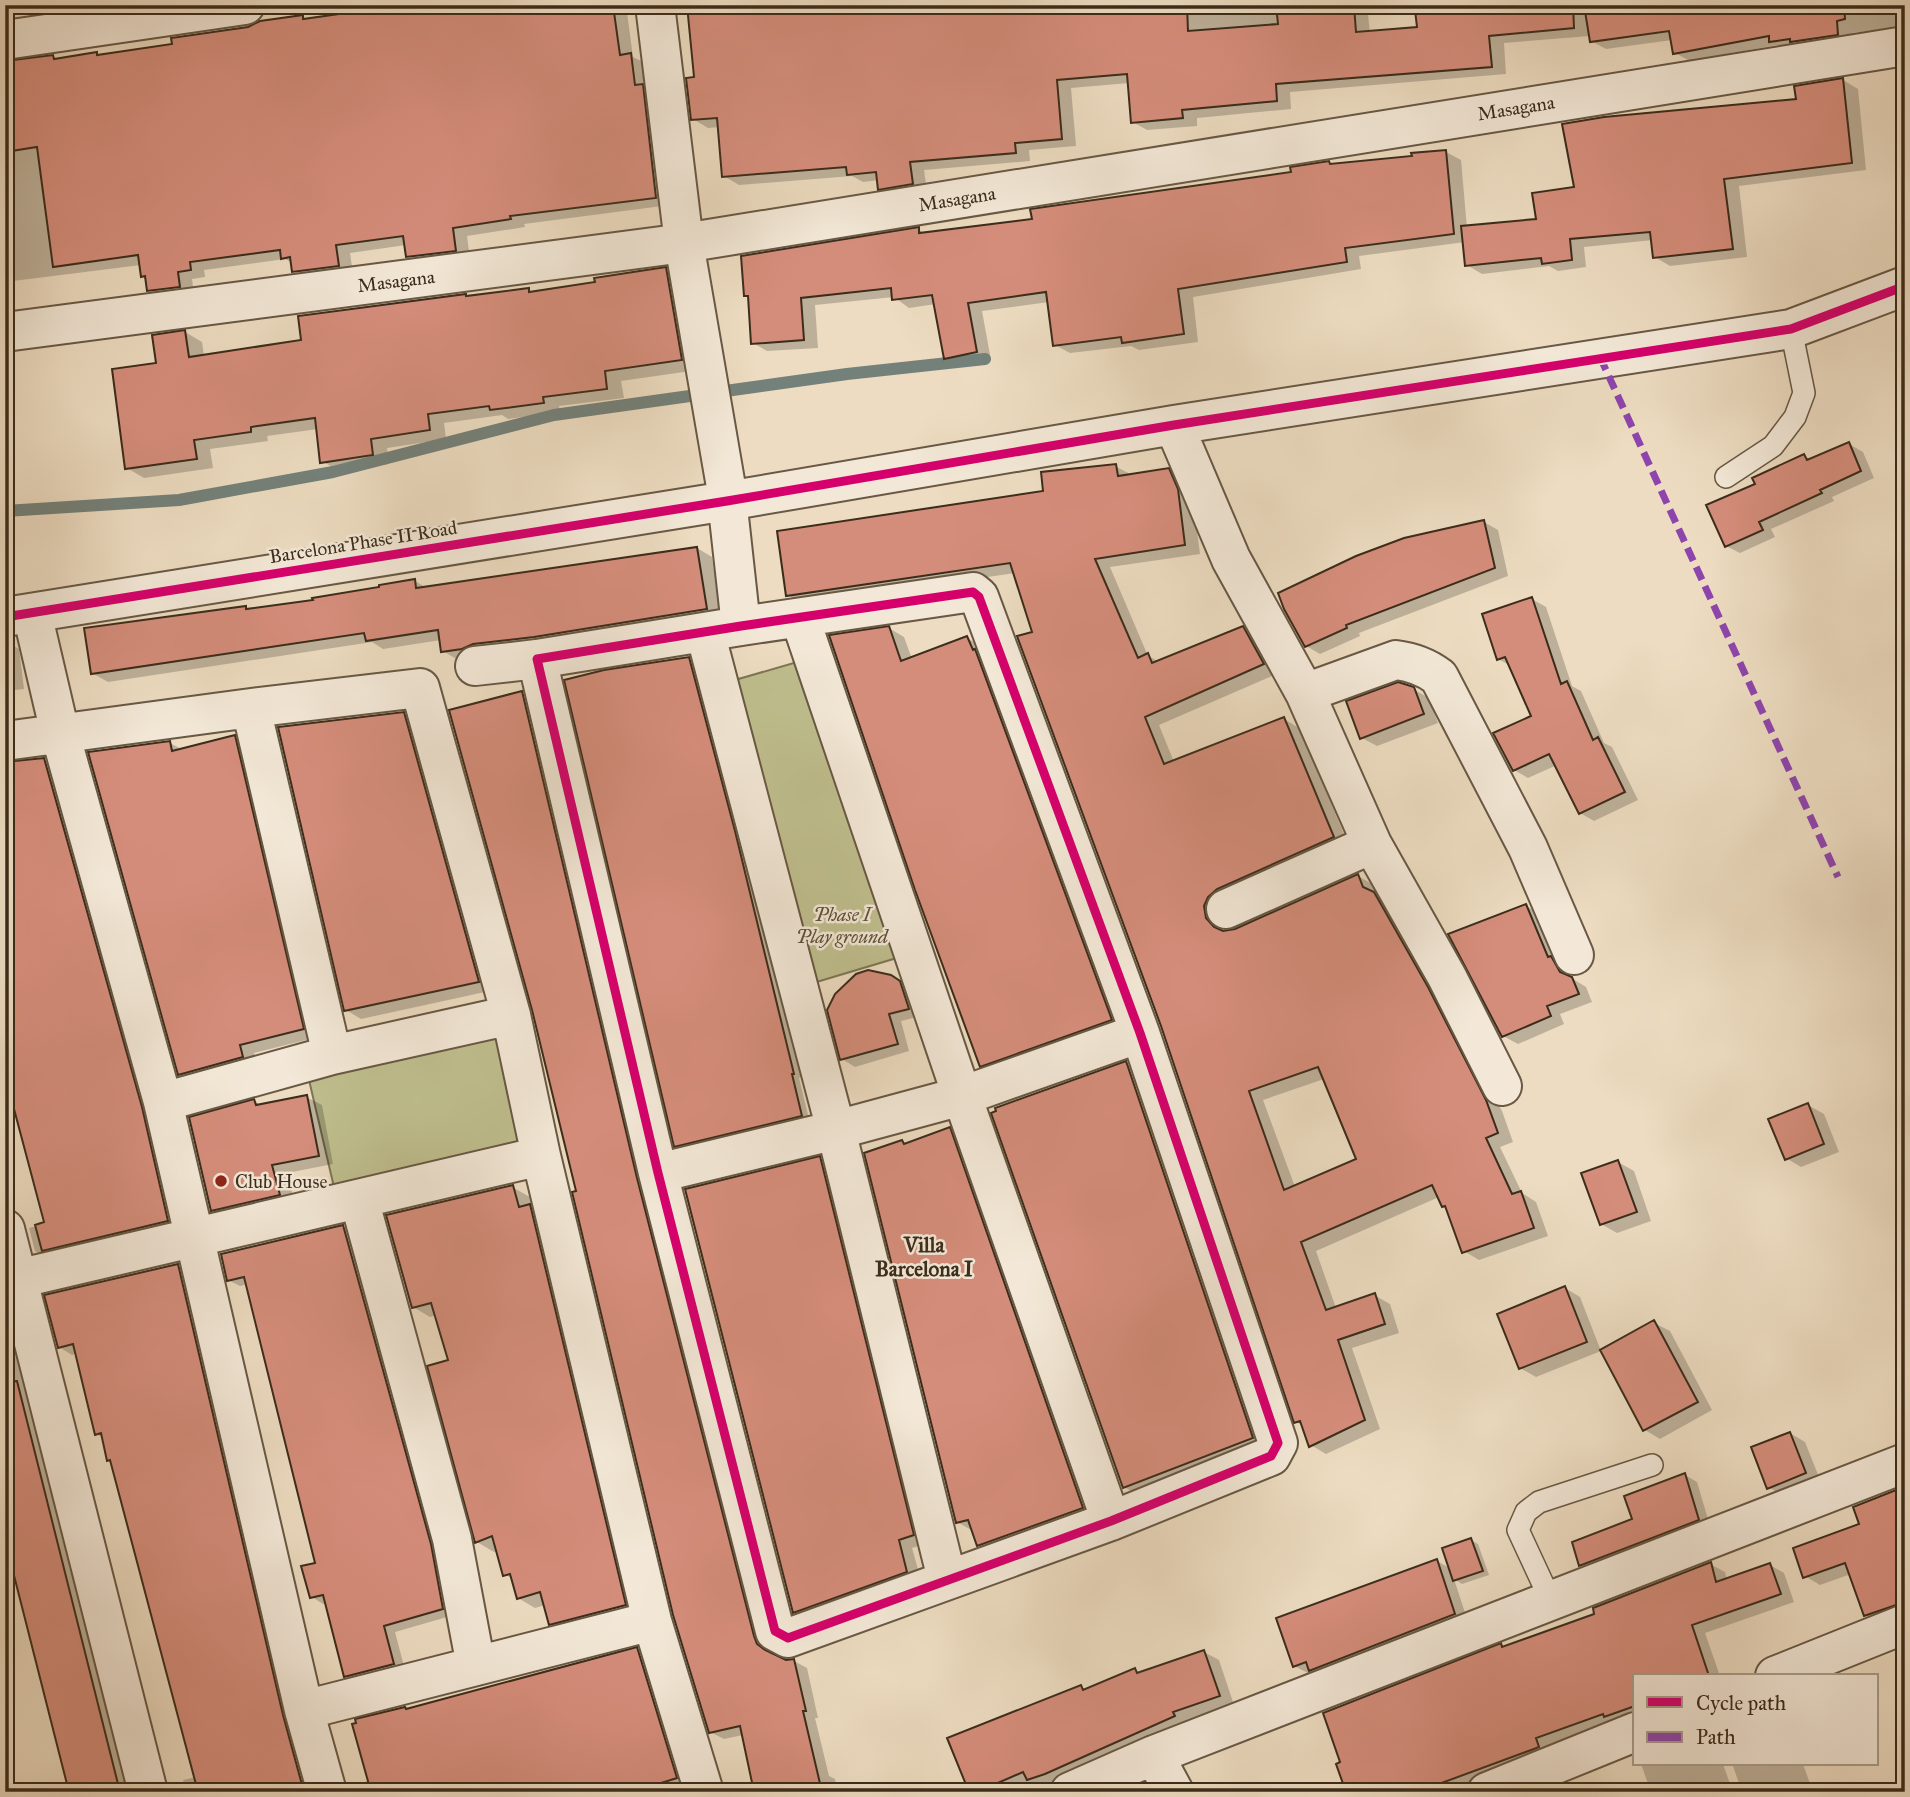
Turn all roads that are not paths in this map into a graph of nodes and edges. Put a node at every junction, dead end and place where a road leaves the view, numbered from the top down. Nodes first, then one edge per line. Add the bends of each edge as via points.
1 (245, 5) edge
2 (654, 5) edge
3 (5, 40) edge
4 (1905, 46) edge
5 (684, 243) junction
6 (1905, 286) edge
7 (1791, 329) junction
8 (5, 332) edge
9 (1174, 425) junction
10 (1726, 477) dead end
11 (727, 501) junction
12 (19, 615) edge
13 (800, 618) junction
14 (723, 629) junction
15 (537, 659) junction
16 (475, 666) dead end
17 (1305, 693) junction
18 (251, 708) junction
19 (60, 733) junction
20 (5, 741) edge
21 (1373, 844) junction
22 (1227, 909) dead end
23 (1574, 956) dead end
24 (511, 1015) junction
25 (1140, 1034) junction
26 (332, 1055) junction
27 (1502, 1086) dead end
28 (962, 1096) junction
29 (163, 1102) junction
30 (836, 1130) junction
31 (541, 1156) junction
32 (658, 1173) junction
33 (359, 1199) junction
34 (5, 1229) edge
35 (196, 1236) junction
36 (17, 1279) junction
37 (1905, 1463) edge
38 (1652, 1465) dead end
39 (1111, 1521) junction
40 (947, 1579) junction
41 (1549, 1600) junction
42 (652, 1621) junction
43 (1905, 1624) edge
44 (476, 1666) junction
45 (1780, 1674) edge
46 (304, 1710) junction
47 (1633, 1733) edge
48 (1154, 1755) junction
49 (148, 1792) edge
50 (327, 1792) edge
51 (704, 1792) edge
52 (1070, 1792) edge
53 (1174, 1792) edge
54 (1487, 1792) edge

1 - 3 street
2 - 5 street
4 - 5 street, Masagana
5 - 8 street, Masagana
5 - 11 street
6 - 7 street, Barcelona Phase II Road
7 - 9 street, Barcelona Phase II Road
7 - 10 lane via 1804,393 1795,417 1773,446
9 - 11 street, Barcelona Phase II Road
9 - 17 street via 1231,559
11 - 12 street, Barcelona Phase II Road
11 - 14 street
12 - 19 street
13 - 14 street
13 - 25 street via 973,592 979,597
13 - 28 street
14 - 15 street
14 - 30 street
15 - 16 street
15 - 32 street
17 - 21 street
17 - 23 street via 1396,660 1439,677 1528,848
18 - 19 street
18 - 24 street via 420,688
18 - 26 street
19 - 20 street
19 - 29 street
21 - 22 street
21 - 27 street
24 - 26 street
24 - 31 street
25 - 28 street
25 - 39 street via 1278,1441 1271,1456
26 - 29 street
28 - 30 street
28 - 39 street
29 - 35 street
30 - 32 street
30 - 40 street
31 - 33 street
31 - 42 street
32 - 40 street via 775,1631 788,1639 799,1636
33 - 35 street
33 - 44 street via 452,1539
34 - 36 street
35 - 36 street
35 - 46 street
36 - 49 street
37 - 41 street
38 - 41 lane via 1539,1502 1526,1512 1518,1530
39 - 40 street
41 - 48 street
42 - 44 street
42 - 51 street
43 - 45 street
44 - 46 street
46 - 50 street
47 - 54 street
48 - 52 street
48 - 53 street

